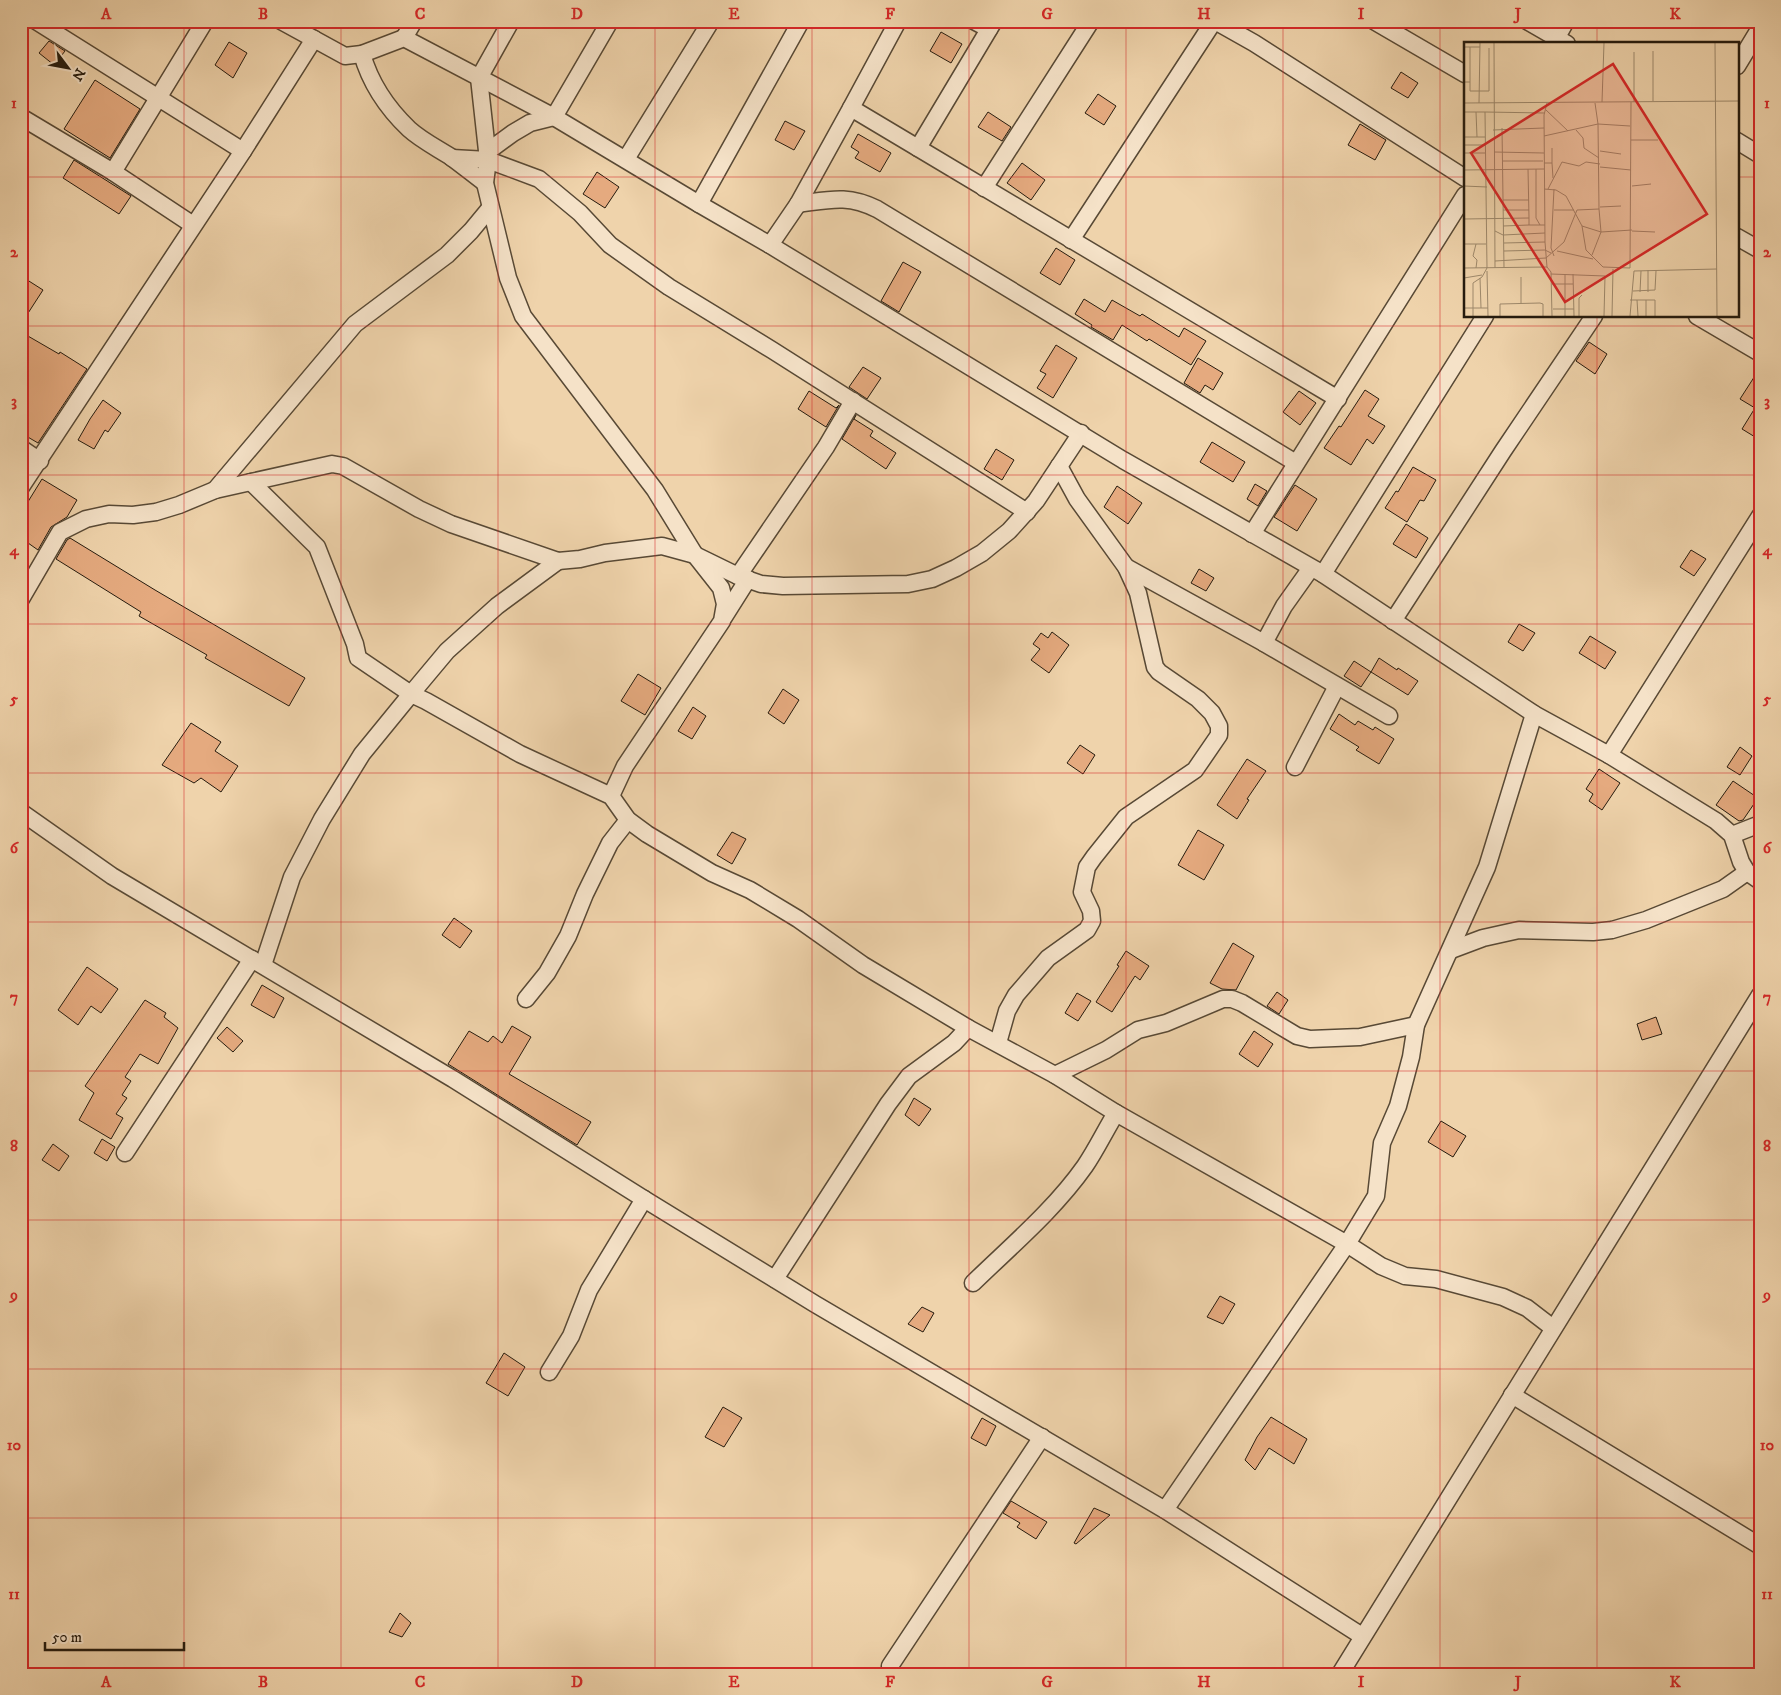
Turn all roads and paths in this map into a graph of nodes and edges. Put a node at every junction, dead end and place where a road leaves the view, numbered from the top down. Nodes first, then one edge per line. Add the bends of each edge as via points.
1 (36, 21) edge
2 (205, 21) edge
3 (281, 21) edge
4 (414, 21) edge
5 (511, 21) edge
6 (610, 21) edge
7 (711, 21) edge
8 (802, 21) edge
9 (898, 21) edge
10 (974, 21) edge
11 (1091, 21) edge
12 (1214, 21) edge
13 (1374, 21) edge
14 (1527, 21) edge
15 (1566, 21) edge
16 (991, 25) edge
17 (1760, 28) edge
18 (404, 38) junction
19 (314, 39) junction
20 (1559, 42) edge
21 (362, 54) junction
22 (1738, 64) edge
23 (1464, 73) edge
24 (479, 78) junction
25 (158, 98) junction
26 (851, 108) junction
27 (21, 117) edge
28 (554, 118) junction
29 (1738, 141) edge
30 (918, 148) junction
31 (243, 150) junction
32 (1760, 155) edge
33 (488, 156) junction
34 (452, 158) junction
35 (626, 159) junction
36 (113, 172) junction
37 (1464, 177) edge
38 (485, 183) junction
39 (984, 188) junction
40 (1464, 197) edge
41 (699, 204) junction
42 (798, 204) junction
43 (490, 208) junction
44 (192, 226) junction
45 (1738, 238) edge
46 (1071, 240) junction
47 (770, 245) junction
48 (1760, 250) edge
49 (1484, 318) edge
50 (1593, 318) edge
51 (1700, 318) edge
52 (1760, 353) edge
53 (1338, 399) junction
54 (853, 401) junction
55 (1080, 433) junction
56 (21, 448) edge
57 (40, 461) junction
58 (1296, 463) junction
59 (1059, 466) junction
60 (251, 482) junction
61 (21, 487) edge
62 (215, 490) junction
63 (1027, 512) junction
64 (1760, 516) edge
65 (1252, 534) junction
66 (696, 555) junction
67 (558, 560) junction
68 (1126, 567) junction
69 (1317, 571) junction
70 (743, 578) junction
71 (22, 595) edge
72 (722, 621) junction
73 (1393, 621) junction
74 (1264, 643) junction
75 (1337, 686) junction
76 (411, 694) junction
77 (1534, 714) junction
78 (1389, 716) dead end
79 (1609, 755) junction
80 (1295, 767) dead end
81 (611, 796) junction
82 (21, 812) edge
83 (628, 820) junction
84 (1760, 824) edge
85 (1732, 835) junction
86 (1754, 877) edge
87 (1450, 950) junction
88 (257, 962) junction
89 (1760, 995) edge
90 (526, 999) dead end
91 (1416, 1025) junction
92 (968, 1028) junction
93 (998, 1043) junction
94 (1055, 1074) junction
95 (1116, 1113) junction
96 (125, 1153) dead end
97 (644, 1200) junction
98 (1347, 1244) junction
99 (776, 1279) junction
100 (973, 1283) dead end
101 (1553, 1328) junction
102 (549, 1372) dead end
103 (1512, 1395) junction
104 (1042, 1437) junction
105 (1165, 1510) junction
106 (1760, 1546) edge
107 (1362, 1636) junction
108 (890, 1666) dead end
109 (1343, 1673) edge

1 - 25 street
2 - 25 street
3 - 19 street
4 - 18 street
5 - 24 street
6 - 28 street
7 - 35 street
8 - 41 street
9 - 26 street
10 - 16 street
11 - 39 street
12 - 37 street via 1254,43
12 - 46 street
13 - 23 street
14 - 20 street
15 - 20 street
16 - 30 street
17 - 22 street
18 - 21 street
18 - 24 street
19 - 21 street via 345,56
19 - 31 street
21 - 34 street via 376,88 408,129
24 - 28 street
24 - 33 street
25 - 31 street
25 - 36 street
26 - 30 street
26 - 42 street
27 - 36 street
28 - 33 street via 530,123 513,133
28 - 35 street
29 - 32 street
30 - 39 street
31 - 44 street
33 - 34 street
33 - 38 street
33 - 54 street via 538,179 580,213 618,251 669,287
34 - 38 street
35 - 41 street
36 - 44 street
38 - 43 street
39 - 46 street
40 - 53 street
41 - 47 street
42 - 47 street
42 - 58 street via 840,199 855,200 876,209
43 - 62 street via 447,254 354,324
43 - 66 street via 508,278 523,316 655,490
44 - 57 street
45 - 48 street
46 - 53 street
47 - 55 street
49 - 69 street
50 - 73 street
51 - 52 street
53 - 58 street
54 - 63 street
54 - 70 street
55 - 59 street
55 - 65 street
56 - 57 street
57 - 61 street
58 - 65 street
59 - 63 street
59 - 68 street via 1077,499
60 - 62 street
60 - 67 street via 332,464 343,466 451,524
60 - 76 street via 317,547 358,658
62 - 71 street via 156,512 96,516 60,532
63 - 70 street via 982,553 932,579 908,584 783,586
64 - 79 street
65 - 69 street
66 - 67 street via 662,546
66 - 70 street
66 - 72 street via 721,588 725,604
67 - 76 street via 497,606 447,651
68 - 74 street
68 - 93 street via 1138,593 1155,667 1212,713 1219,726 1219,735 1195,770 1126,817 1087,867 1082,892 1092,921 1087,930 1048,958 1016,994 1006,1010
69 - 73 street
69 - 74 street via 1284,606
70 - 72 street
72 - 81 street via 625,766
73 - 77 street
74 - 75 street
75 - 78 street
75 - 80 street
76 - 81 street via 520,754
76 - 88 street via 362,754 322,819 292,877
77 - 79 street
77 - 87 street via 1487,867
79 - 85 street via 1716,821
81 - 83 street
82 - 88 street via 112,876
83 - 90 street via 610,843 564,944
83 - 92 street via 712,873 750,890 798,919 863,965
84 - 85 street
85 - 86 street via 1736,851
86 - 87 street via 1646,920 1612,930 1518,930
87 - 91 street
88 - 96 street
88 - 97 street via 453,1079
89 - 101 street
91 - 94 street via 1360,1037 1310,1039 1297,1036 1242,1003 1223,999 1166,1023 1138,1030 1106,1050
91 - 98 street via 1398,1106 1382,1143 1376,1196
92 - 93 street
92 - 99 street via 954,1043 910,1076 888,1104
93 - 94 street
94 - 95 street
95 - 98 street
95 - 100 street via 1085,1166 1065,1192
97 - 99 street
97 - 102 street via 589,1290 571,1336
98 - 101 street via 1381,1266 1405,1276 1436,1279 1503,1297 1527,1308
98 - 105 street
99 - 104 street
101 - 103 street
103 - 106 street
103 - 107 street
104 - 105 street
104 - 108 street
105 - 107 street
107 - 109 street

